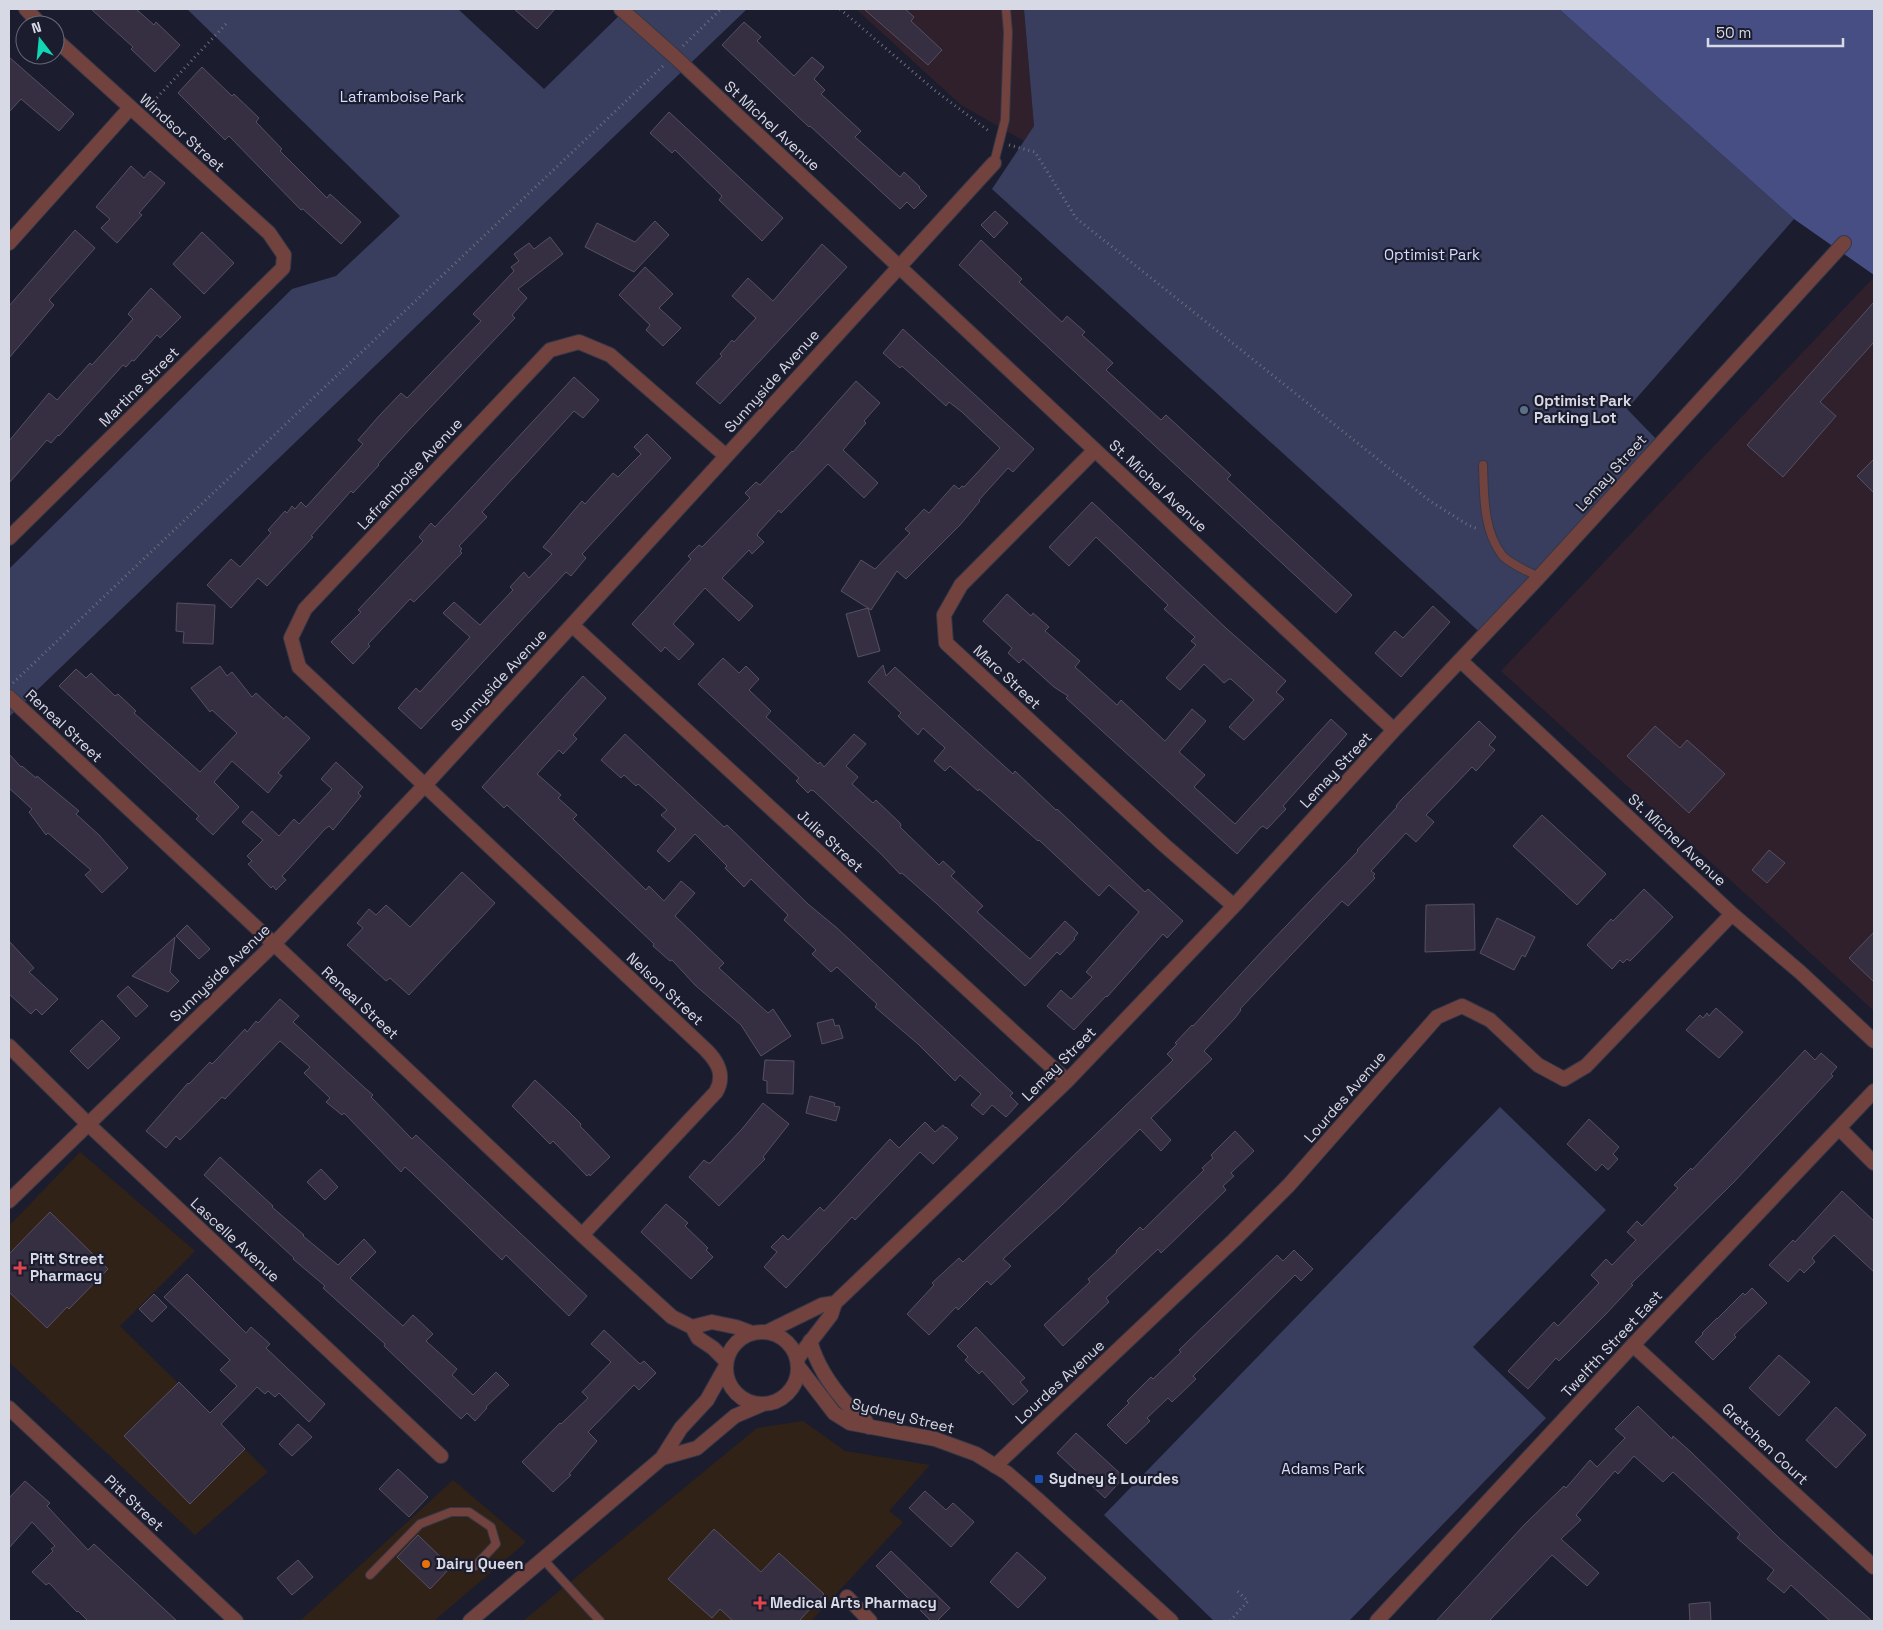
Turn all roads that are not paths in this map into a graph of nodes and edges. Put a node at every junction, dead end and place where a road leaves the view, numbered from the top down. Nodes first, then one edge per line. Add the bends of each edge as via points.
1 (621, 9) edge
2 (1006, 9) edge
3 (65, 48) edge
4 (134, 113) junction
5 (994, 163) joint
6 (9, 243) edge
7 (1844, 243) dead end
8 (284, 255) joint
9 (899, 268) junction
10 (1095, 450) junction
11 (726, 456) junction
12 (1483, 465) dead end
13 (9, 538) edge
14 (1538, 577) junction
15 (572, 626) junction
16 (1461, 660) junction
17 (9, 697) edge
18 (1394, 730) junction
19 (424, 785) junction
20 (1234, 906) junction
21 (1732, 914) junction
22 (274, 944) junction
23 (1874, 1041) edge
24 (9, 1046) edge
25 (1067, 1081) junction
26 (1874, 1092) edge
27 (88, 1124) junction
28 (1839, 1128) junction
29 (1874, 1163) edge
30 (9, 1201) edge
31 (582, 1235) junction
32 (835, 1303) junction
33 (692, 1327) junction
34 (767, 1332) junction
35 (752, 1333) junction
36 (810, 1341) junction
37 (1633, 1346) junction
38 (797, 1362) junction
39 (726, 1364) junction
40 (764, 1404) junction
41 (11, 1415) edge
42 (869, 1427) junction
43 (441, 1456) dead end
44 (662, 1458) junction
45 (995, 1466) junction
46 (542, 1558) junction
47 (475, 1566) dead end
48 (1874, 1567) edge
49 (370, 1575) dead end
50 (847, 1597) dead end
51 (236, 1621) edge
52 (470, 1621) edge
53 (600, 1621) edge
54 (870, 1621) edge
55 (1171, 1621) edge
56 (1377, 1621) edge

1 - 9 street, St Michel Avenue
2 - 5 lane via 1005,120
3 - 4 street, Windsor Street
4 - 6 street
4 - 8 street, Windsor Street via 269,233
5 - 9 street, Sunnyside Avenue
7 - 14 street, Lemay Street
8 - 13 street, Martine Street via 283,268
9 - 10 street, St. Michel Avenue
9 - 11 street, Sunnyside Avenue
10 - 18 street, St. Michel Avenue
10 - 20 street, Marc Street via 961,585 944,615 946,643 1162,844
11 - 15 street, Sunnyside Avenue
11 - 19 street, Laframboise Avenue via 610,355 579,342 550,350 305,609 291,638 299,667
12 - 14 lane via 1485,507 1492,534 1503,556
14 - 16 street, Lemay Street
15 - 19 street, Sunnyside Avenue
15 - 25 street, Julie Street
16 - 18 street, Lemay Street
16 - 21 street, St. Michel Avenue
17 - 22 street, Reneal Street
18 - 20 street, Lemay Street
19 - 22 street, Sunnyside Avenue
19 - 31 street, Nelson Street via 706,1050 719,1066 721,1078 716,1092
20 - 25 street, Lemay Street
21 - 23 street, St. Michel Avenue
21 - 45 street, Lourdes Avenue via 1586,1066 1564,1079 1538,1066 1490,1020 1462,1006 1437,1017 1289,1185
22 - 27 street, Sunnyside Avenue
22 - 31 street, Reneal Street
24 - 27 street, Lascelle Avenue
25 - 32 street, Lemay Street
26 - 28 street, Twelfth Street East
27 - 30 street, Sunnyside Avenue
27 - 43 street, Lascelle Avenue
28 - 29 street
28 - 37 street, Twelfth Street East
31 - 33 street, Reneal Street via 672,1317
32 - 34 street, Lemay Street via 822,1305
32 - 36 street, Lemay Street via 831,1315
33 - 35 street via 712,1322
33 - 39 street, Reneal Street via 698,1338 713,1348
34 - 35 street
34 - 38 street via 787,1342
35 - 39 street via 734,1345
36 - 38 street, Lemay Street
36 - 42 street via 816,1360 828,1379 846,1403 863,1416
37 - 48 street, Gretchen Court
37 - 56 street, Twelfth Street East
38 - 40 street via 797,1376 790,1390
38 - 42 street, Sydney Street via 834,1413 850,1423
39 - 40 street via 728,1381 737,1393 749,1401
39 - 44 street via 707,1400 681,1428
40 - 44 street via 735,1416 697,1448
41 - 51 street, Pitt Street
42 - 45 street, Sydney Street via 935,1439 976,1454
44 - 46 street
45 - 55 street, Sydney Street via 1036,1498
46 - 52 street
46 - 53 lane
47 - 49 lane via 496,1544 491,1527 469,1512 452,1512 420,1524
50 - 54 street

